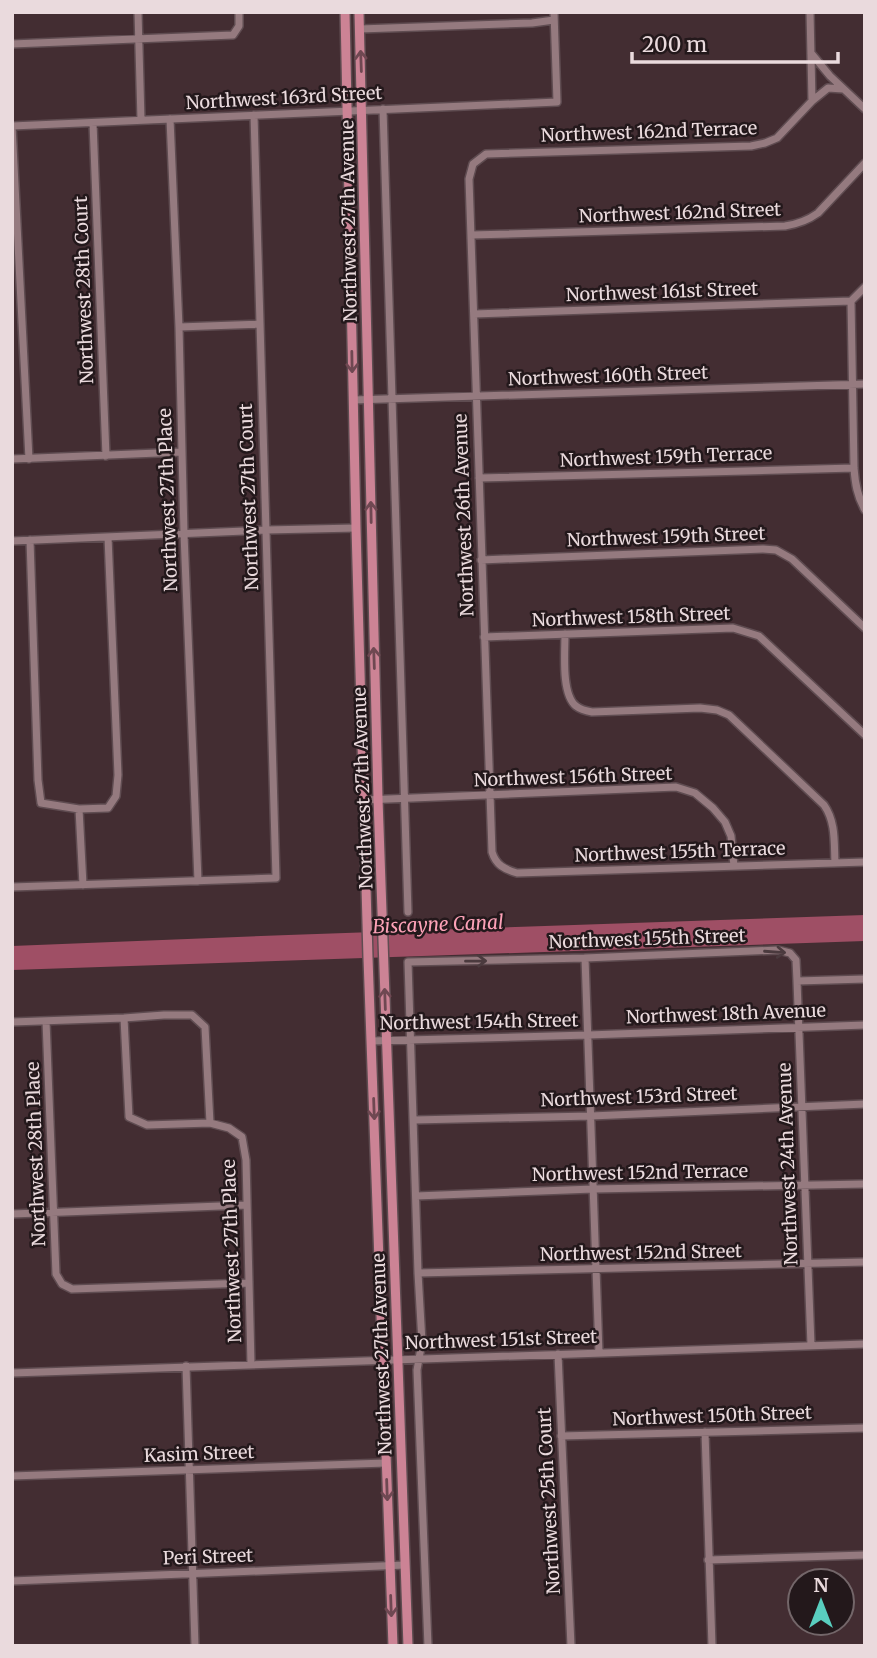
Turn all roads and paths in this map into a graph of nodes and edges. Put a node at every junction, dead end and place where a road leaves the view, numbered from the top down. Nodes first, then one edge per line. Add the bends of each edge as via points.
1 (138, 12) edge
2 (239, 12) edge
3 (345, 12) edge
4 (359, 12) edge
5 (810, 12) edge
6 (554, 16) edge
7 (360, 29) junction
8 (140, 38) junction
9 (12, 44) edge
10 (811, 52) junction
11 (820, 65) junction
12 (810, 67) junction
13 (830, 76) junction
14 (811, 88) junction
15 (843, 89) junction
16 (825, 90) junction
17 (811, 101) junction
18 (865, 109) edge
19 (383, 110) junction
20 (346, 111) junction
21 (363, 111) junction
22 (254, 115) junction
23 (170, 119) junction
24 (141, 120) junction
25 (93, 123) junction
26 (12, 126) edge
27 (865, 163) edge
28 (473, 164) joint
29 (349, 220) junction
30 (365, 220) junction
31 (471, 235) junction
32 (865, 286) edge
33 (851, 301) junction
34 (474, 314) junction
35 (260, 324) junction
36 (179, 327) junction
37 (852, 384) junction
38 (865, 384) edge
39 (476, 396) junction
40 (369, 399) junction
41 (393, 399) junction
42 (353, 400) junction
43 (182, 452) junction
44 (106, 456) junction
45 (12, 459) edge
46 (29, 459) junction
47 (854, 468) junction
48 (479, 478) junction
49 (865, 510) edge
50 (356, 528) junction
51 (266, 530) junction
52 (184, 534) junction
53 (108, 537) junction
54 (30, 540) junction
55 (12, 541) edge
56 (481, 560) junction
57 (373, 607) junction
58 (865, 628) edge
59 (565, 634) junction
60 (484, 637) junction
61 (865, 735) edge
62 (490, 795) junction
63 (403, 798) junction
64 (379, 799) junction
65 (364, 800) junction
66 (79, 810) junction
67 (865, 862) edge
68 (835, 863) junction
69 (498, 864) joint
70 (734, 866) junction
71 (198, 881) junction
72 (83, 885) junction
73 (12, 887) edge
74 (408, 912) dead end
75 (585, 958) junction
76 (408, 962) joint
77 (865, 979) edge
78 (797, 981) junction
79 (124, 1018) junction
80 (46, 1021) junction
81 (12, 1022) edge
82 (865, 1025) edge
83 (798, 1027) junction
84 (588, 1035) junction
85 (411, 1040) junction
86 (371, 1041) junction
87 (387, 1041) junction
88 (865, 1104) edge
89 (802, 1107) junction
90 (591, 1116) junction
91 (414, 1120) junction
92 (210, 1123) junction
93 (391, 1169) junction
94 (376, 1170) junction
95 (865, 1184) edge
96 (804, 1185) junction
97 (593, 1189) junction
98 (416, 1196) junction
99 (247, 1205) junction
100 (54, 1212) junction
101 (12, 1214) edge
102 (865, 1262) edge
103 (808, 1264) junction
104 (597, 1270) junction
105 (418, 1273) junction
106 (248, 1283) junction
107 (865, 1344) edge
108 (811, 1345) junction
109 (599, 1353) junction
110 (558, 1354) junction
111 (382, 1359) junction
112 (398, 1359) junction
113 (419, 1359) junction
114 (251, 1364) junction
115 (186, 1366) junction
116 (12, 1373) edge
117 (865, 1428) edge
118 (705, 1432) junction
119 (561, 1436) junction
120 (386, 1463) junction
121 (189, 1470) junction
122 (12, 1476) edge
123 (865, 1555) edge
124 (708, 1560) junction
125 (405, 1565) junction
126 (390, 1566) junction
127 (193, 1574) junction
128 (12, 1581) edge
129 (195, 1646) edge
130 (393, 1646) edge
131 (408, 1646) edge
132 (428, 1646) edge
133 (570, 1646) edge
134 (712, 1646) edge

1 - 8 street
2 - 8 street via 239,26 233,35
3 - 20 main road, Northwest 27th Avenue
4 - 7 main road, Northwest 27th Avenue
5 - 10 street
6 - 7 street via 532,23
6 - 19 street, Northwest 163rd Street via 558,102
21 -> 7 main road, Northwest 27th Avenue
8 - 9 street
8 - 24 street
10 - 11 street
10 - 12 street
11 - 12 street
11 - 13 street
12 - 14 street
13 - 15 street
13 - 16 street
14 - 16 street
14 - 17 street
15 - 16 street
15 - 18 street
16 - 17 street, Northwest 162nd Terrace
17 - 28 street, Northwest 162nd Terrace via 777,138 758,145 486,154
19 - 21 street, Northwest 163rd Street
19 - 41 street, Northwest 27th Avenue
20 - 21 street, Northwest 163rd Street
20 - 22 street, Northwest 163rd Street
20 - 29 main road, Northwest 27th Avenue
21 - 30 main road, Northwest 27th Avenue
22 - 23 street, Northwest 163rd Street
22 - 35 street, Northwest 27th Court
23 - 24 street, Northwest 163rd Street
23 - 36 street, Northwest 27th Place
24 - 25 street, Northwest 163rd Street
25 - 26 street, Northwest 163rd Street
25 - 44 street, Northwest 28th Court
26 - 46 street
27 - 31 street, Northwest 162nd Street via 818,214 800,224
28 - 31 street, Northwest 26th Avenue
29 - 30 main road
29 -> 42 main road, Northwest 27th Avenue
30 - 40 main road, Northwest 27th Avenue
31 - 34 street, Northwest 26th Avenue
32 - 33 street
33 - 34 street, Northwest 161st Street
33 - 37 street
34 - 39 street, Northwest 26th Avenue
35 - 36 street
35 - 51 street, Northwest 27th Court
36 - 43 street, Northwest 27th Place
37 - 38 street, Northwest 160th Street
37 - 39 street, Northwest 160th Street
37 - 47 street
39 - 41 street, Northwest 160th Street
39 - 48 street, Northwest 26th Avenue
40 - 41 street, Northwest 160th Street
40 - 42 street, Northwest 160th Street
57 -> 40 main road, Northwest 27th Avenue
41 - 63 street, Northwest 27th Avenue
42 - 50 main road, Northwest 27th Avenue
43 - 44 street
43 - 52 street, Northwest 27th Place
44 - 46 street
45 - 46 street
47 - 48 street, Northwest 159th Terrace
47 - 49 street via 855,486
48 - 56 street, Northwest 26th Avenue
50 - 51 street
50 - 57 main road via 365,536 368,600
50 - 65 main road, Northwest 27th Avenue
51 - 52 street
51 - 71 street, Northwest 27th Court via 276,878
52 - 53 street
52 - 71 street, Northwest 27th Place
53 - 54 street
53 - 66 street via 116,796 108,807
54 - 55 street
54 - 66 street via 41,803
56 - 58 street, Northwest 159th Street via 776,550 792,559
56 - 60 street, Northwest 26th Avenue
64 -> 57 main road, Northwest 27th Avenue
59 - 60 street, Northwest 158th Street
59 - 61 street, Northwest 158th Street via 733,628 759,636
59 - 68 street via 566,682 573,705 592,712 700,708 729,715 824,805 834,828
60 - 62 street, Northwest 26th Avenue
62 - 63 street, Northwest 156th Street
62 - 69 street, Northwest 26th Avenue via 492,852
62 - 70 street, Northwest 156th Street via 676,788 695,793 725,822
63 - 64 street, Northwest 156th Street
63 - 74 street, Northwest 27th Avenue
64 - 65 street, Northwest 156th Street
87 -> 64 main road, Northwest 27th Avenue
65 - 86 main road, Northwest 27th Avenue
66 - 72 street
67 - 68 street, Northwest 155th Terrace
68 - 70 street, Northwest 155th Terrace
69 - 70 street, Northwest 155th Terrace via 517,873
71 - 72 street
72 - 73 street
76 -> 75 street, Northwest 155th Street
75 -> 78 street, Northwest 155th Street via 778,950 796,960
75 - 84 street
76 - 85 street, Northwest 27th Avenue
77 - 78 street
78 - 83 street, Northwest 24th Avenue
79 - 80 street
79 - 92 street via 130,1117 146,1125
79 - 92 street via 192,1015 205,1027
80 - 81 street
80 - 100 street, Northwest 28th Place
82 - 83 street, Northwest 18th Avenue
83 - 84 street, Northwest 18th Avenue
83 - 89 street, Northwest 24th Avenue
84 - 85 street, Northwest 154th Street
84 - 90 street
85 - 87 street, Northwest 154th Street
85 - 91 street, Northwest 27th Avenue
86 - 87 street, Northwest 154th Street
86 -> 94 main road, Northwest 27th Avenue
87 - 93 main road, Northwest 27th Avenue
88 - 89 street, Northwest 153rd Street
89 - 90 street, Northwest 153rd Street
89 - 96 street, Northwest 24th Avenue
90 - 91 street, Northwest 153rd Street
90 - 97 street
91 - 98 street, Northwest 27th Avenue
92 - 99 street, Northwest 27th Place via 229,1128 242,1138
93 - 94 main road
93 - 112 main road, Northwest 27th Avenue
94 - 111 main road, Northwest 27th Avenue
95 - 96 street, Northwest 152nd Terrace
96 - 97 street, Northwest 152nd Terrace
96 - 103 street, Northwest 24th Avenue
97 - 98 street, Northwest 152nd Terrace
97 - 104 street
98 - 105 street, Northwest 27th Avenue
99 - 100 street
99 - 106 street, Northwest 27th Place
100 - 101 street
100 - 106 street, Northwest 28th Place via 56,1274 72,1289
102 - 103 street, Northwest 152nd Street
103 - 104 street, Northwest 152nd Street
103 - 108 street, Northwest 24th Avenue
104 - 105 street, Northwest 152nd Street
104 - 109 street
105 - 113 street, Northwest 27th Avenue
106 - 114 street, Northwest 27th Place
107 - 108 street, Northwest 151st Street
108 - 109 street, Northwest 151st Street
109 - 110 street, Northwest 151st Street
110 - 113 street, Northwest 151st Street
110 - 119 street, Northwest 25th Court
111 - 112 street, Northwest 151st Street
111 - 114 street, Northwest 151st Street
111 - 120 main road, Northwest 27th Avenue
112 - 113 street, Northwest 151st Street
112 - 125 main road, Northwest 27th Avenue
113 - 132 street, Northwest 27th Avenue
114 - 115 street, Northwest 151st Street
115 - 116 street, Northwest 151st Street
115 - 121 street
117 - 118 street, Northwest 150th Street
118 - 119 street, Northwest 150th Street
118 - 124 street
119 - 133 street, Northwest 25th Court
120 - 121 street, Kasim Street
120 -> 126 main road, Northwest 27th Avenue
121 - 122 street, Kasim Street
121 - 127 street
123 - 124 street
124 - 134 street
125 - 126 street, Peri Street
125 - 131 main road, Northwest 27th Avenue
126 - 127 street, Peri Street
126 -> 130 main road, Northwest 27th Avenue
127 - 128 street, Peri Street
127 - 129 street

